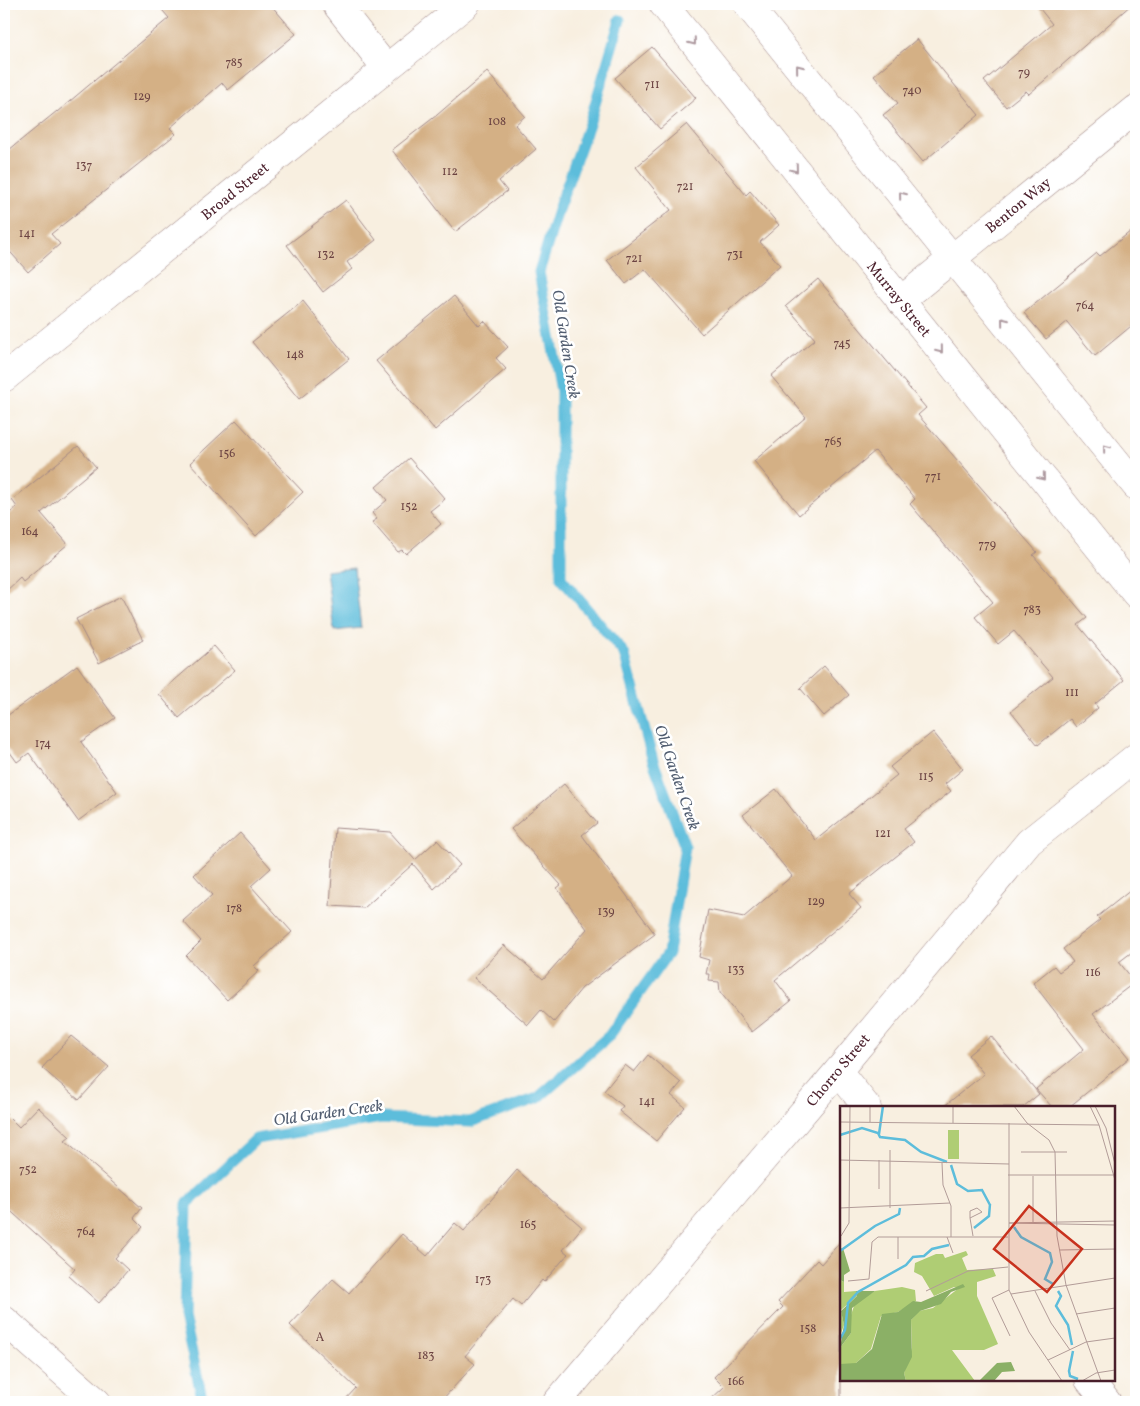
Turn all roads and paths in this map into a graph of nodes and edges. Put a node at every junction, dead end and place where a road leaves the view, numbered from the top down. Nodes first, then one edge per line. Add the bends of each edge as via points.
1 (336, 4) edge
2 (466, 4) edge
3 (663, 4) edge
4 (747, 4) edge
5 (386, 68) junction
6 (1136, 109) edge
7 (953, 258) junction
8 (900, 301) junction
9 (4, 378) edge
10 (1136, 486) edge
11 (1136, 594) edge
12 (1136, 757) edge
13 (838, 1071) junction
14 (866, 1106) edge
15 (4, 1320) edge
16 (1090, 1381) edge
17 (97, 1402) edge
18 (557, 1402) edge
19 (1107, 1402) edge

1 - 5 street
2 - 5 street, Broad Street
3 -> 8 street, Murray Street
7 -> 4 street
5 - 9 street, Broad Street
6 - 7 street, Benton Way
7 - 8 street, Benton Way
10 -> 7 street
8 -> 11 street, Murray Street
12 - 13 street, Chorro Street via 1029,842
13 - 14 street
13 - 18 street, Chorro Street
15 - 17 street
16 - 19 street

